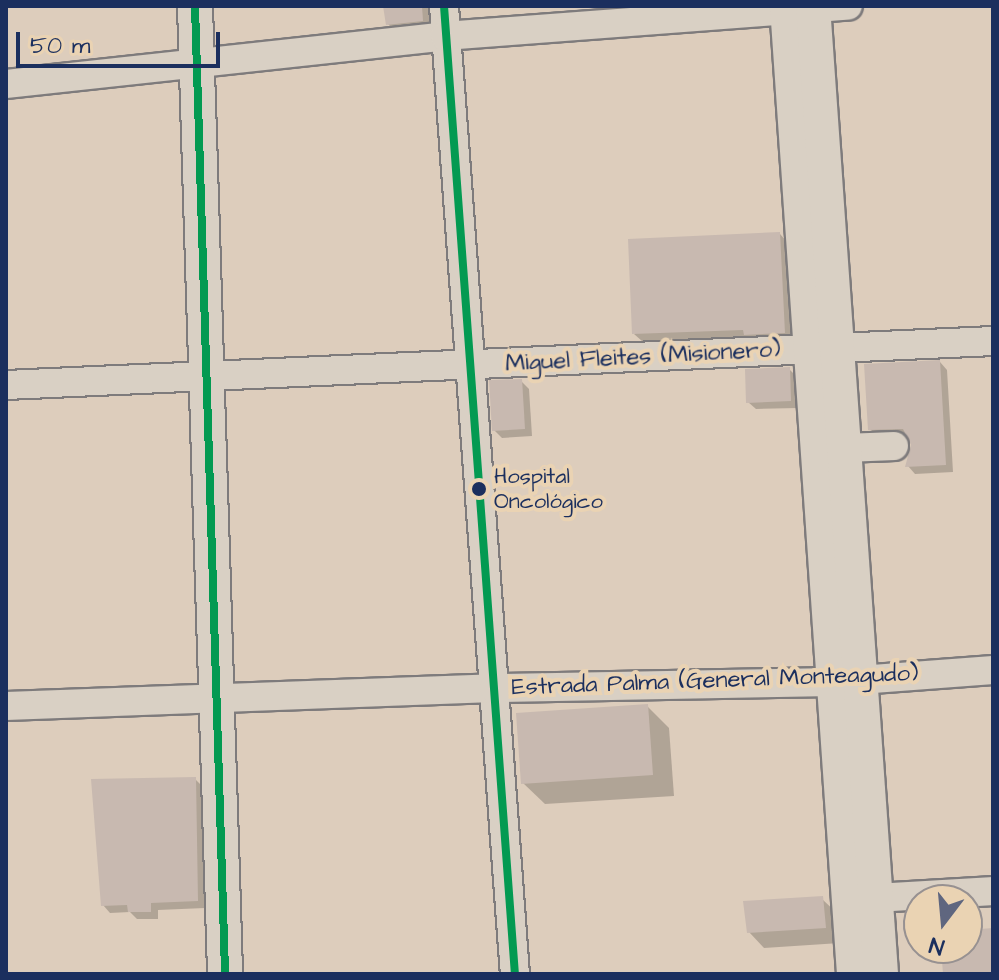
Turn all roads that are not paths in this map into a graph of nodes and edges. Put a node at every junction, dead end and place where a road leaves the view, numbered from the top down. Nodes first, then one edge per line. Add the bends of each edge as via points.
1 (195, 6) edge
2 (444, 6) edge
3 (848, 6) edge
4 (800, 8) edge
5 (445, 36) junction
6 (197, 65) junction
7 (6, 84) edge
8 (993, 341) edge
9 (824, 349) junction
10 (470, 365) junction
11 (207, 378) junction
12 (6, 385) edge
13 (894, 446) dead end
14 (846, 448) junction
15 (993, 670) edge
16 (848, 681) junction
17 (494, 688) junction
18 (217, 699) junction
19 (6, 706) edge
20 (993, 891) edge
21 (876, 898) junction
22 (225, 974) edge
23 (515, 974) edge
24 (854, 974) edge
25 (881, 974) edge

1 - 6 main road
2 - 5 street
3 - 4 street
4 - 5 street
4 - 9 main road
5 - 6 street
5 - 10 street
6 - 7 street
6 - 11 main road
8 - 9 street, Miguel Fleites (Misionero)
9 - 10 street, Miguel Fleites (Misionero)
9 - 14 main road
9 - 16 main road
10 - 11 street, Miguel Fleites (Misionero)
10 - 17 street
11 - 12 street, Miguel Fleites (Misionero)
11 - 18 main road
13 - 14 street
14 - 16 main road
15 - 16 street, Estrada Palma (General Monteagudo)
16 - 17 street, Estrada Palma (General Monteagudo)
16 - 21 main road
16 - 24 main road
17 - 18 street, Estrada Palma (General Monteagudo)
17 - 23 street
18 - 19 street, Estrada Palma (General Monteagudo)
18 - 22 main road
20 - 21 street
21 - 25 main road

